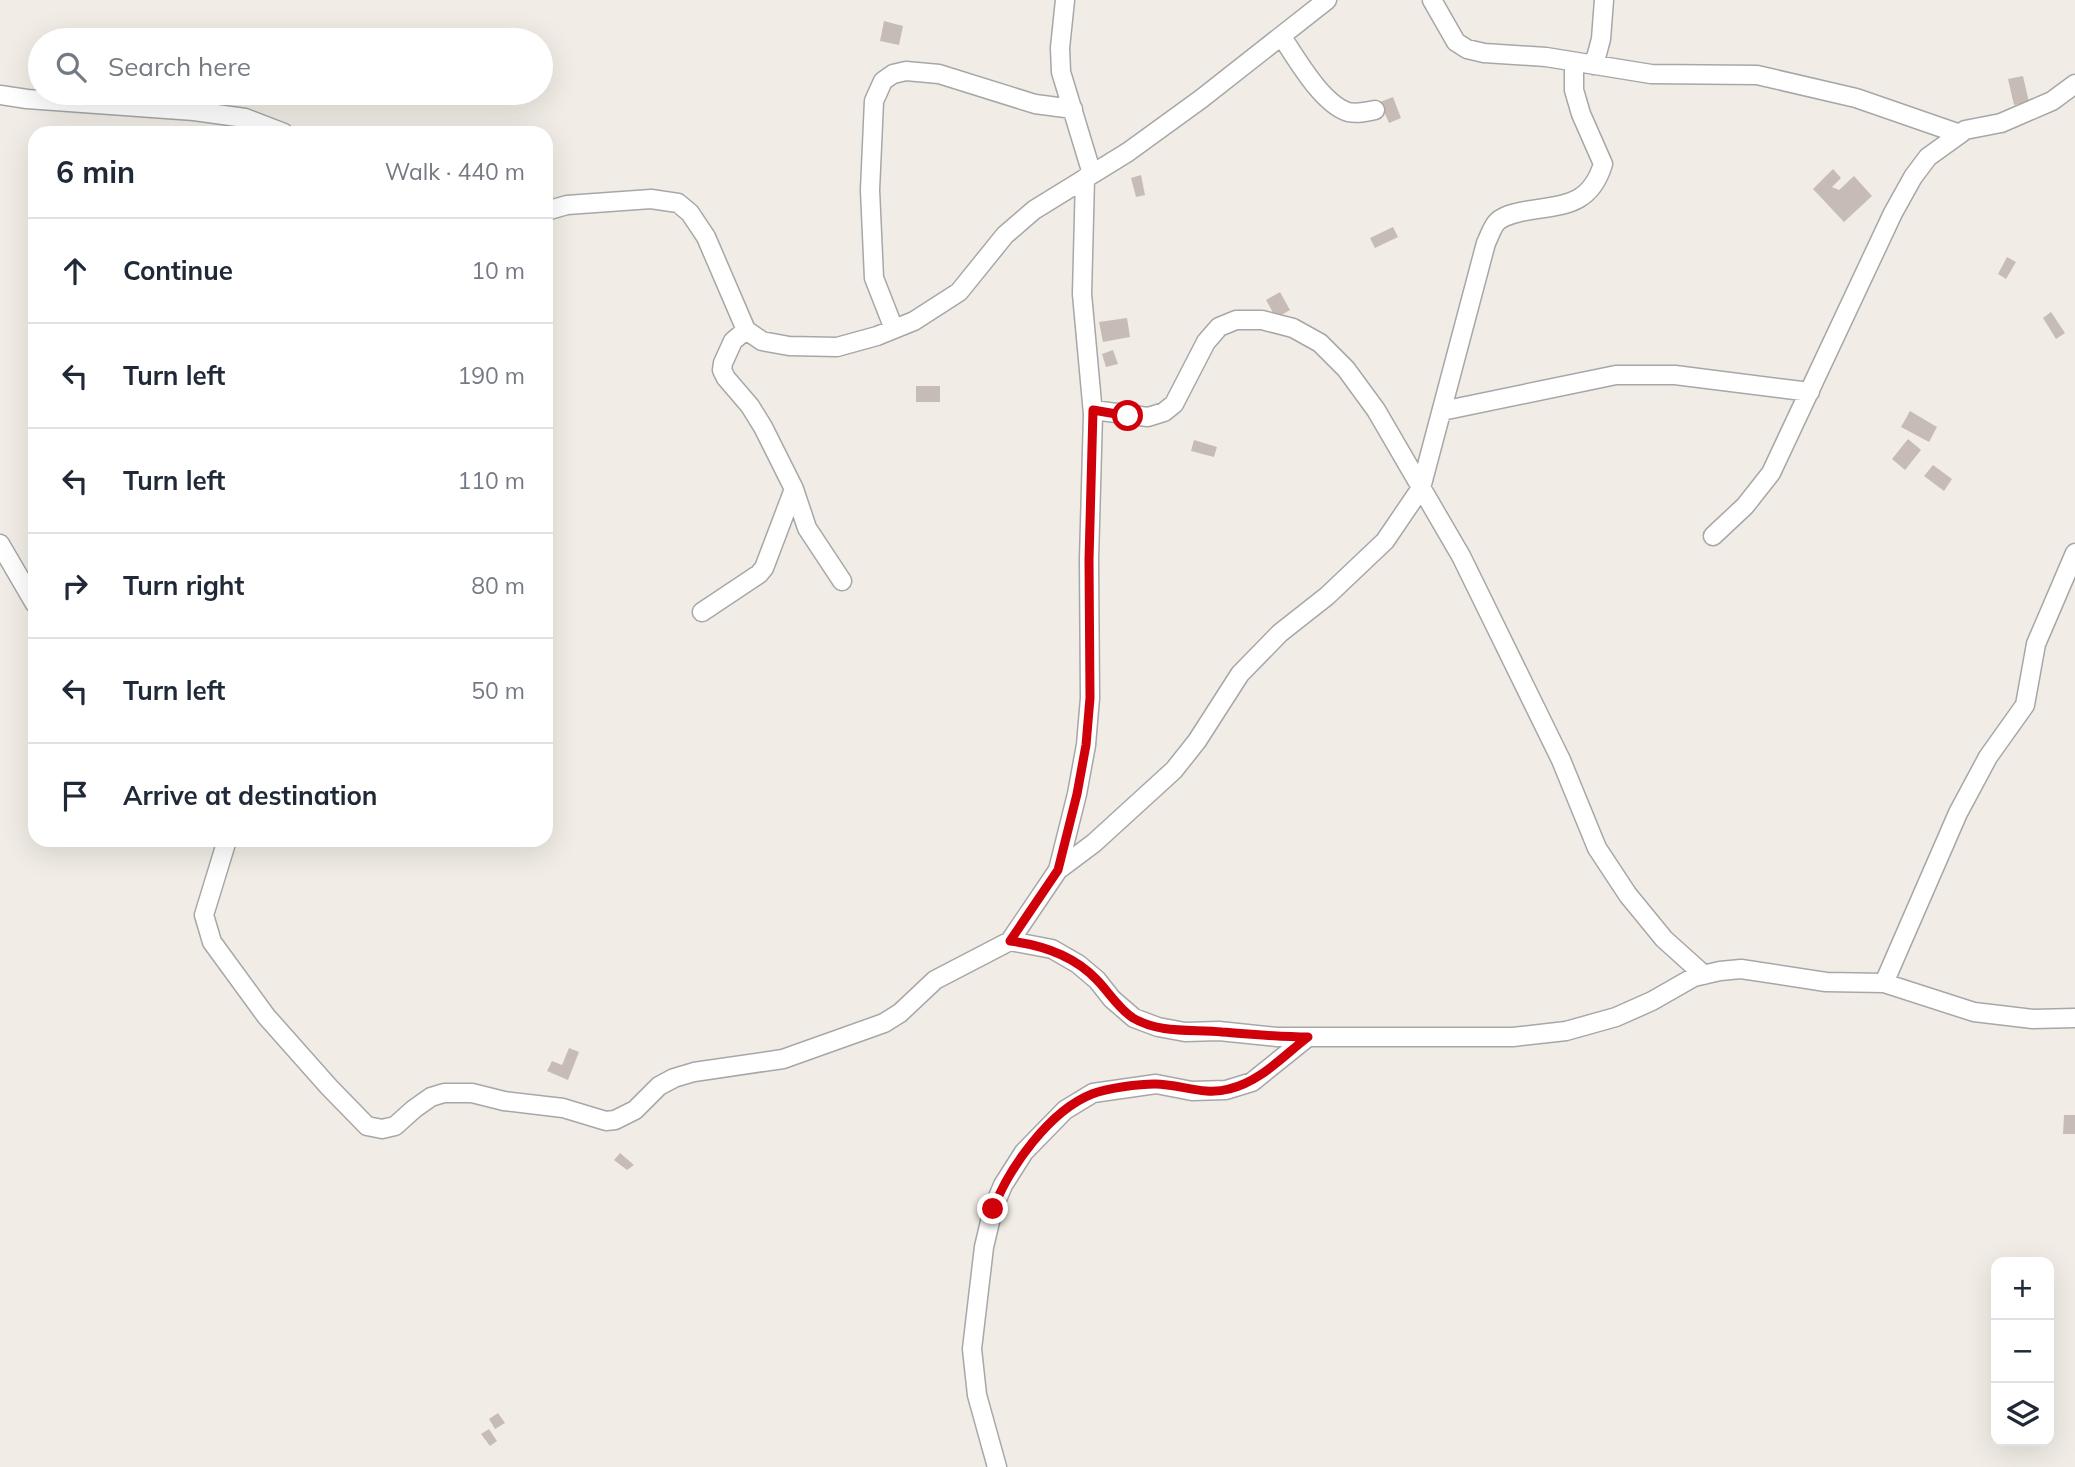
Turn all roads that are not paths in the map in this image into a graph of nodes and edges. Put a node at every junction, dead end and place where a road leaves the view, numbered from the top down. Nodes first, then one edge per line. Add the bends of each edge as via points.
1 (1065, 0) edge
2 (1327, 0) edge
3 (1432, 0) edge
4 (1605, 0) edge
5 (1282, 37) junction
6 (1574, 62) junction
7 (1594, 65) junction
8 (2075, 84) edge
9 (0, 95) edge
10 (28, 99) edge
11 (129, 105) edge
12 (1073, 109) junction
13 (1375, 110) dead end
14 (266, 126) edge
15 (1960, 134) junction
16 (1089, 176) junction
17 (553, 209) edge
18 (894, 329) junction
19 (746, 330) junction
20 (1810, 392) junction
21 (1093, 410) junction
22 (1442, 411) junction
23 (1421, 488) junction
24 (793, 489) junction
25 (1713, 536) dead end
26 (0, 544) edge
27 (2075, 553) edge
28 (842, 581) dead end
29 (28, 592) edge
30 (702, 612) dead end
31 (225, 847) edge
32 (1058, 870) junction
33 (1010, 941) junction
34 (1704, 975) junction
35 (1884, 983) junction
36 (2075, 1018) edge
37 (1308, 1037) junction
38 (997, 1467) edge

1 - 12 street via 1061,72
2 - 5 street
3 - 6 street via 1456,42 1467,49
4 - 7 street
5 - 13 street via 1334,104 1345,111
5 - 16 street
6 - 7 street
6 - 22 street via 1574,90 1603,164 1597,182 1579,199 1510,214 1496,222 1460,332
7 - 15 street via 1651,74 1757,75 1856,98
8 - 15 street via 2052,102 2001,124
9 - 10 street
11 - 14 street via 219,114
12 - 16 street
12 - 18 street via 1034,104 939,74 906,71 883,81 874,101 871,214 874,278
15 - 20 street via 1928,157 1913,177
16 - 18 street via 1034,210 1005,235 959,292
16 - 21 street via 1082,295
17 - 19 street via 651,199 678,204 691,213 706,237
18 - 19 street via 837,347 762,341
19 - 24 street via 733,341 723,370 763,427
20 - 22 street via 1675,375 1616,375
20 - 25 street via 1770,473 1745,506
21 - 23 street via 1147,417 1164,412 1174,404 1206,342 1219,327 1236,320 1262,320 1293,328 1320,343 1346,369 1376,410
21 - 32 street via 1090,710 1077,794
22 - 23 street
23 - 32 street via 1385,541 1240,674 1174,770
23 - 34 street via 1514,661 1597,848 1664,939
24 - 28 street via 807,528
24 - 30 street via 764,568
26 - 29 street
27 - 35 street via 2036,644 2025,705 1988,757 1958,813
31 - 33 street via 204,915 212,942 266,1016 329,1087 367,1126 382,1129 395,1126 414,1108 444,1093 472,1093 615,1121 674,1078 783,1059 884,1023 936,980
32 - 33 street
33 - 37 street via 1052,949 1078,964 1134,1018 1158,1027
34 - 35 street via 1741,969 1826,982
34 - 37 street via 1616,1017 1566,1031 1513,1037
35 - 36 street via 1975,1012 2033,1019
37 - 38 street via 1252,1082 1226,1090 1192,1091 1156,1084 1093,1093 1065,1110 1024,1152 993,1209 972,1349 977,1395

